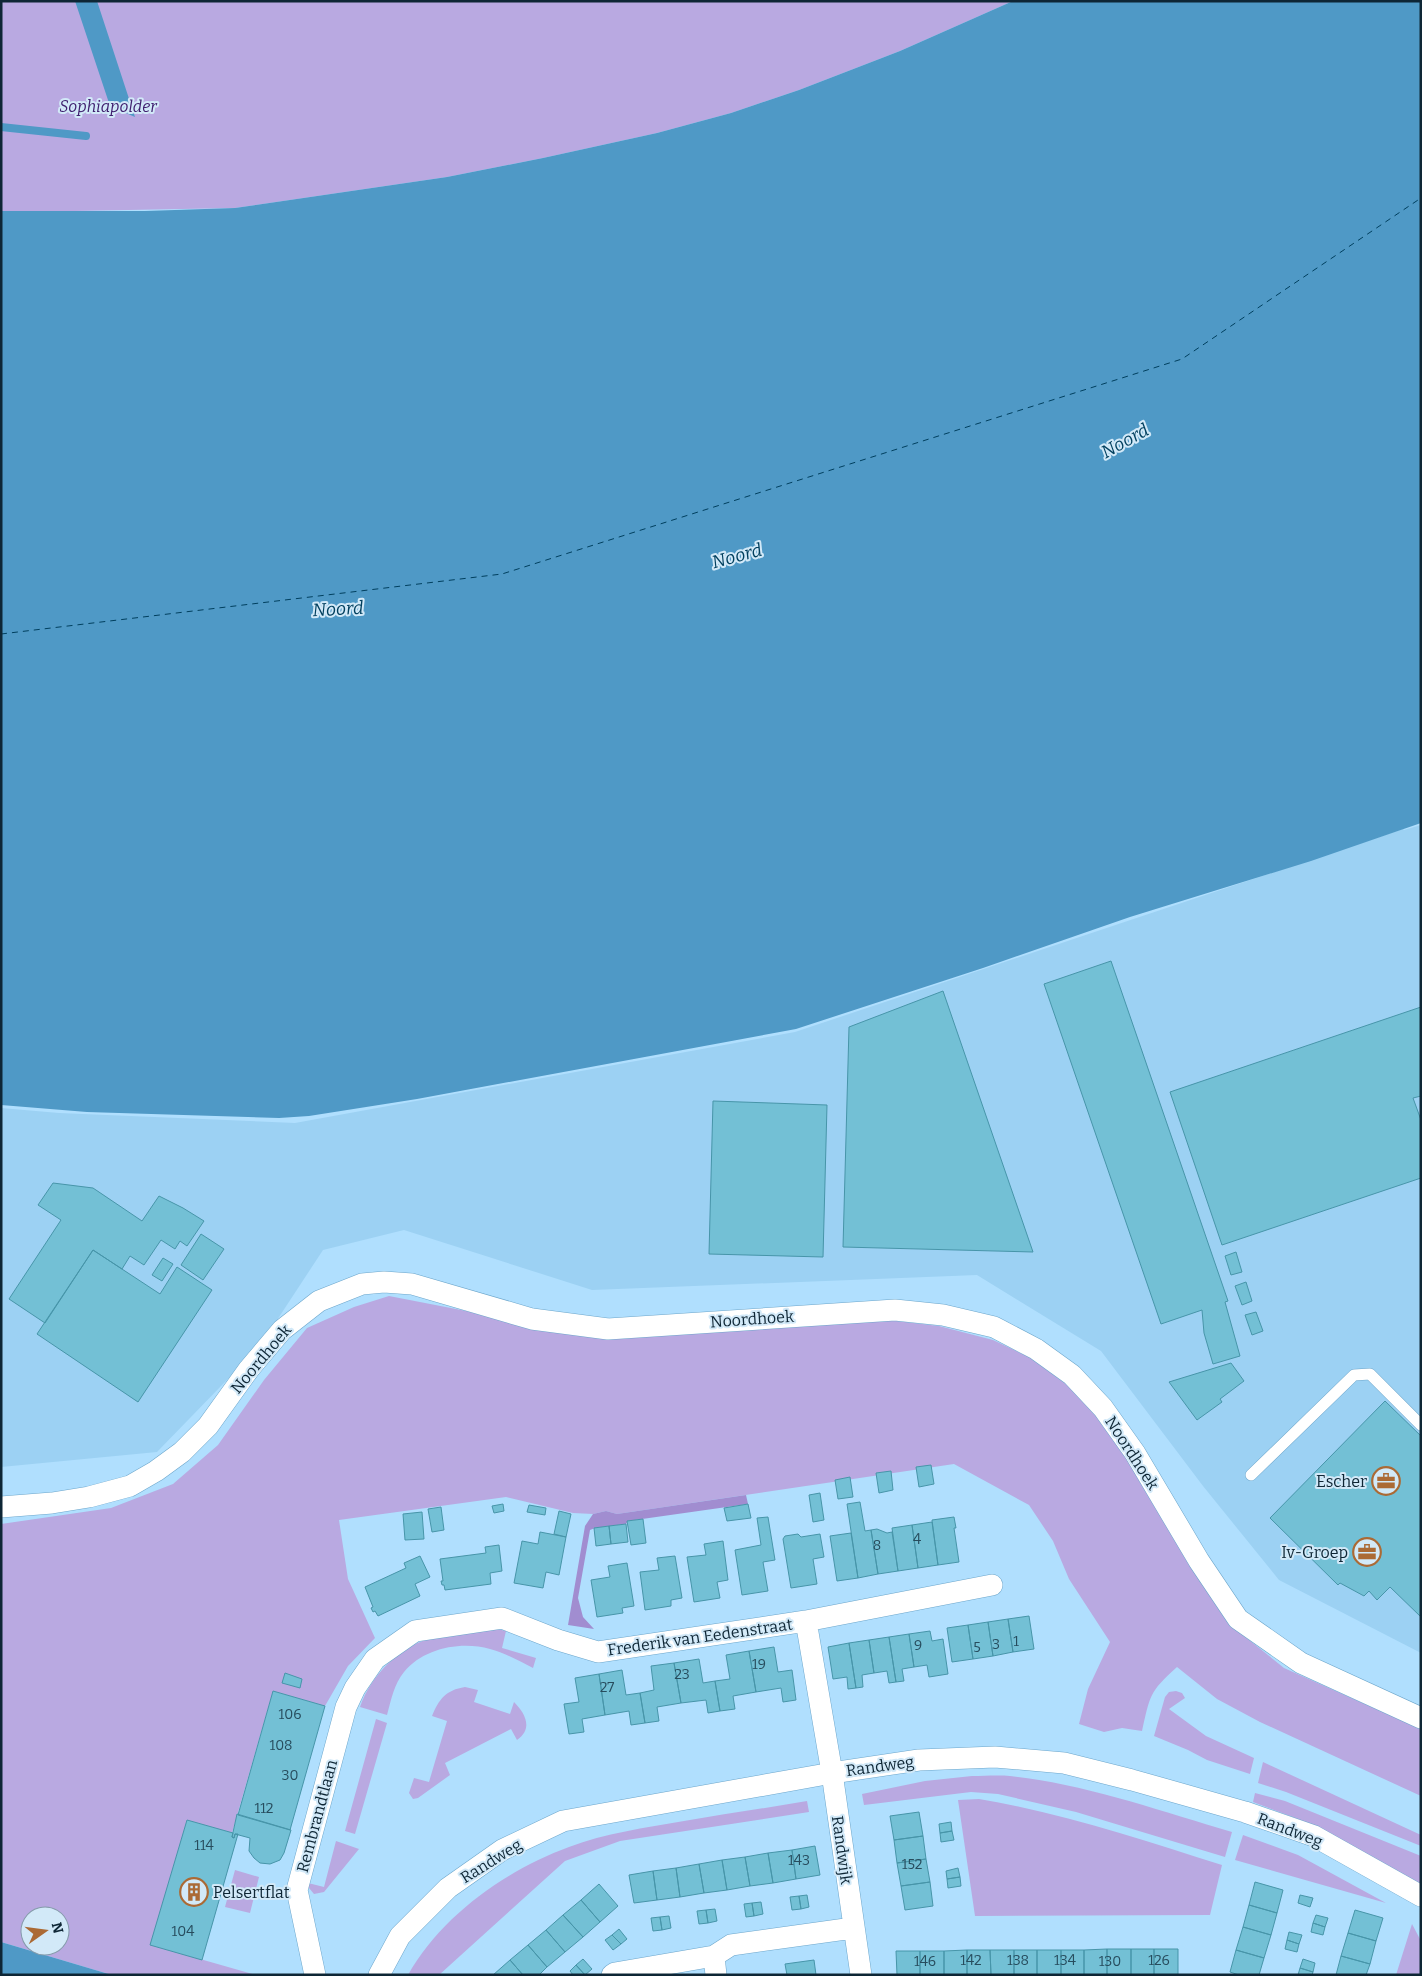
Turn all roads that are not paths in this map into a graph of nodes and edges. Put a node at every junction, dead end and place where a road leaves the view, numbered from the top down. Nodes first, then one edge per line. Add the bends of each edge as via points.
1 (1421, 1425) edge
2 (1251, 1475) dead end
3 (1, 1507) edge
4 (992, 1584) dead end
5 (806, 1621) junction
6 (355, 1688) joint
7 (1421, 1718) edge
8 (832, 1773) junction
9 (1421, 1896) edge
10 (853, 1928) junction
11 (715, 1965) edge
12 (315, 1975) edge
13 (379, 1975) edge
14 (612, 1975) edge
15 (861, 1975) edge

1 - 2 lane via 1370,1374 1354,1375
3 - 7 street, Noordhoek via 89,1497 130,1486 156,1471 182,1452 208,1426 282,1330 319,1301 362,1284 412,1284 532,1319 608,1329 895,1310 943,1315 994,1327 1036,1349 1072,1375 1103,1408 1135,1453 1198,1561 1238,1619 1301,1663
4 - 5 street, Frederik van Eedenstraat
5 - 6 street, Frederik van Eedenstraat via 598,1652 502,1618 415,1631 375,1659
5 - 8 street, Frederik van Eedenstraat
6 - 12 street, Rembrandtlaan via 346,1707 297,1890
8 - 9 street, Randweg via 919,1760 995,1757 1064,1763 1245,1812 1314,1836
8 - 10 street, Randwijk
8 - 13 street, Randweg via 563,1821 502,1850 448,1888 400,1936
10 - 11 street via 731,1945
10 - 15 street, Randwijk
11 - 14 street

